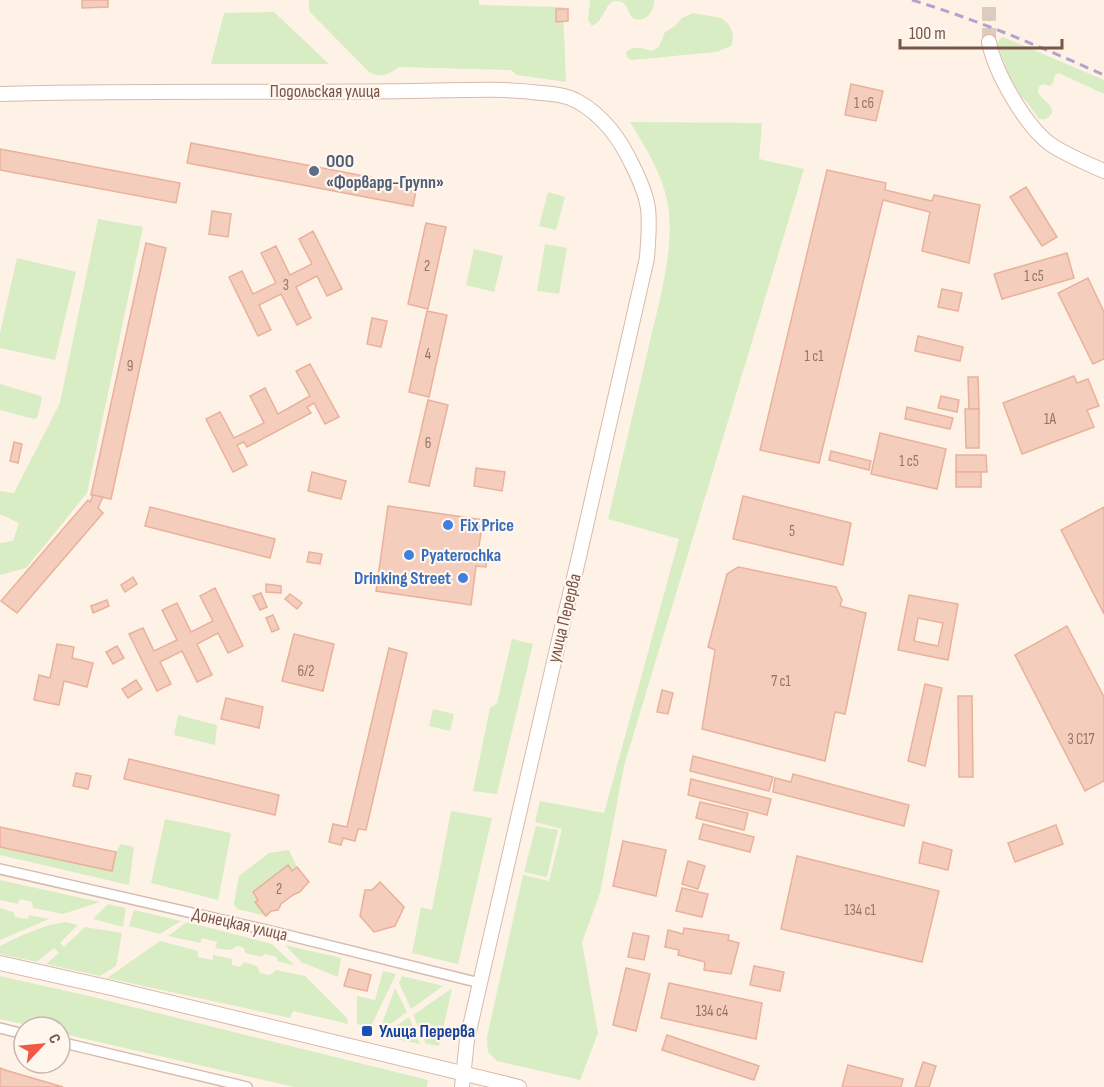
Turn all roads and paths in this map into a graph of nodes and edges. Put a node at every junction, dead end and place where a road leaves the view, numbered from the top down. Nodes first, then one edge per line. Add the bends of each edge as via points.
1 (989, 42) tunnel mouth
2 (0, 94) edge
3 (625, 152) joint
4 (1104, 171) edge
5 (0, 869) edge
6 (0, 963) edge
7 (480, 983) junction
8 (72, 1045) edge
9 (463, 1081) edge
10 (247, 1087) edge
11 (519, 1087) edge

1 - 4 street via 999,73 1036,130 1062,151
2 - 3 street, Подольская улица via 528,91 562,95 592,111 613,132
3 - 7 street, улица Перерва via 638,175 647,205 647,258
5 - 7 street, Донецкая улица
6 - 9 street via 107,987
7 - 9 street, улица Перерва via 467,1040
8 - 10 street
9 - 11 street

